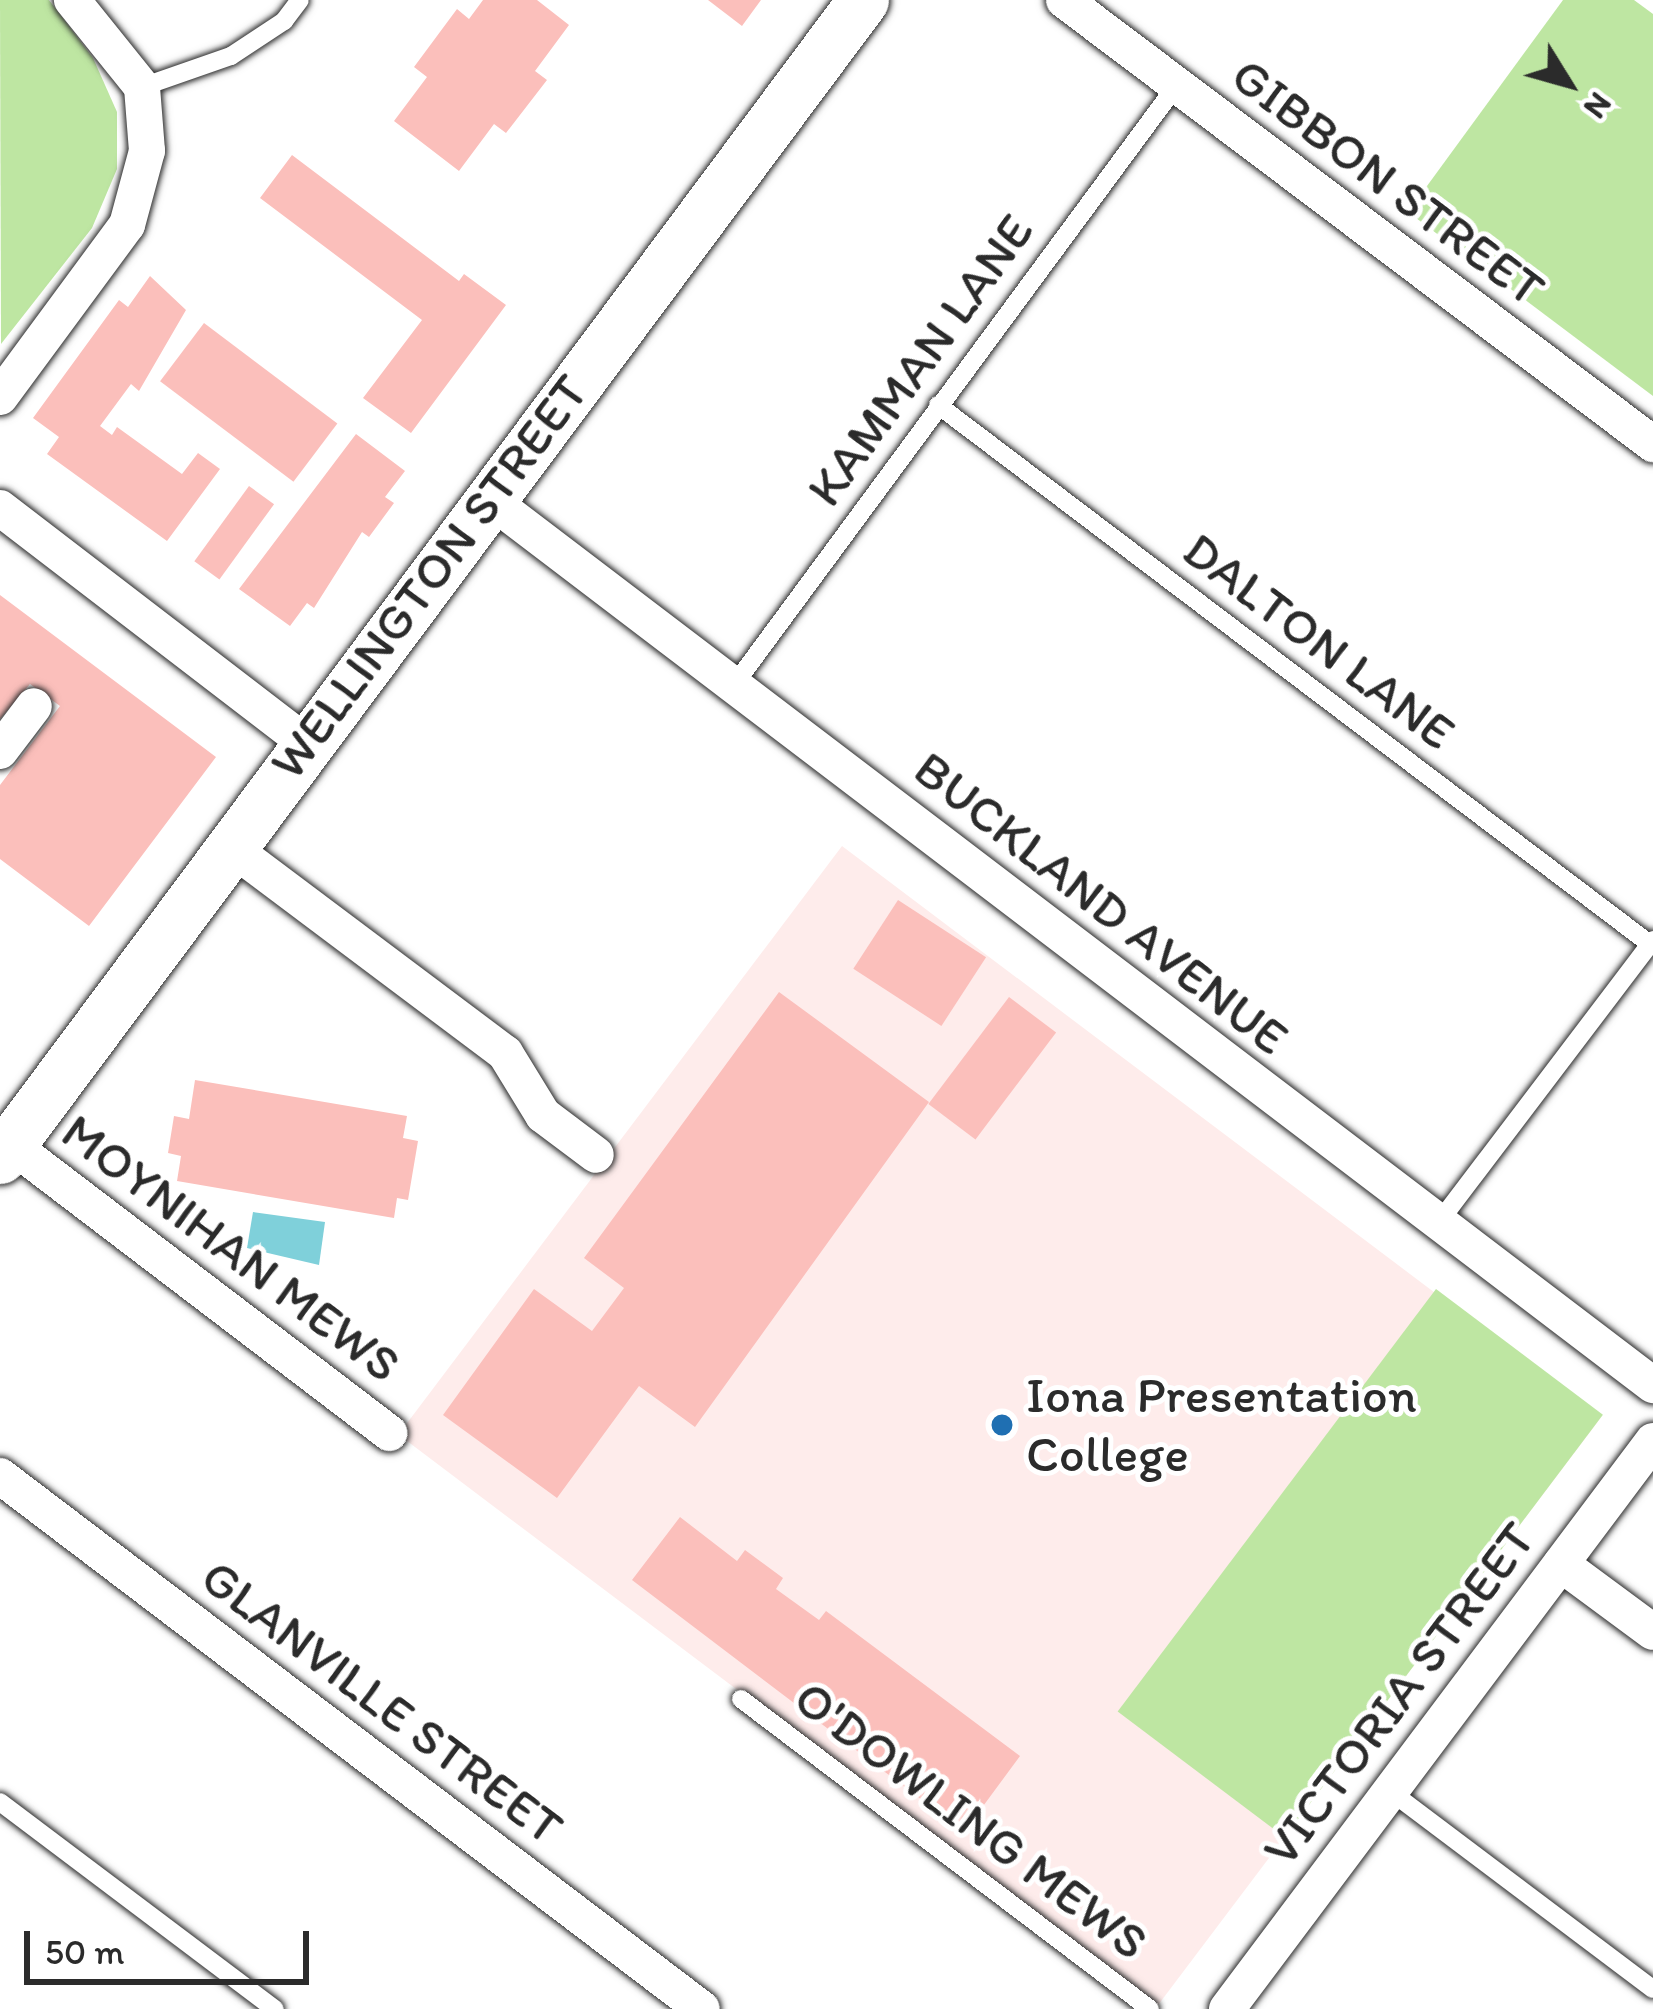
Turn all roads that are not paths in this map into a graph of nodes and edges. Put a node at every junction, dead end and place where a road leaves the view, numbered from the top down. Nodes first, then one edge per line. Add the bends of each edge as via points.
1 (72, 0) edge
2 (300, 0) edge
3 (863, 0) edge
4 (1064, 0) edge
5 (1175, 86) junction
6 (142, 87) junction
7 (0, 397) edge
8 (938, 405) junction
9 (1653, 444) edge
10 (489, 499) junction
11 (0, 508) edge
12 (734, 685) junction
13 (34, 706) dead end
14 (304, 741) junction
15 (0, 751) edge
16 (229, 846) junction
17 (1651, 942) edge
18 (5, 1151) edge
19 (596, 1155) dead end
20 (1436, 1226) junction
21 (1653, 1385) edge
22 (389, 1433) dead end
23 (1653, 1441) edge
24 (0, 1476) edge
25 (1561, 1564) junction
26 (1653, 1632) edge
27 (741, 1699) dead end
28 (1390, 1792) junction
29 (0, 1802) edge
30 (1653, 1990) edge
31 (275, 2009) edge
32 (702, 2009) edge
33 (1150, 2009) edge
34 (1227, 2009) edge

1 - 6 street
2 - 6 lane via 284,21 231,56
3 - 10 street, WELLINGTON STREET
4 - 5 street, GIBBON STREET
5 - 8 lane, KAMMAN LANE
5 - 9 street, GIBBON STREET
6 - 7 street via 147,151 127,225
8 - 12 lane, KAMMAN LANE
8 - 17 lane, DALTON LANE
10 - 12 street, BUCKLAND AVENUE
10 - 14 street, WELLINGTON STREET
11 - 14 street
12 - 20 street, BUCKLAND AVENUE
13 - 15 street
14 - 16 street, WELLINGTON STREET
16 - 18 street, WELLINGTON STREET
16 - 19 street via 505,1053 543,1115
17 - 20 lane
18 - 22 street, MOYNIHAN MEWS
20 - 21 street, BUCKLAND AVENUE
23 - 25 street, VICTORIA STREET
24 - 32 street, GLANVILLE STREET
25 - 26 street
25 - 28 street, VICTORIA STREET
27 - 33 lane, O'DOWLING MEWS
28 - 30 lane
28 - 34 street, VICTORIA STREET
29 - 31 lane

